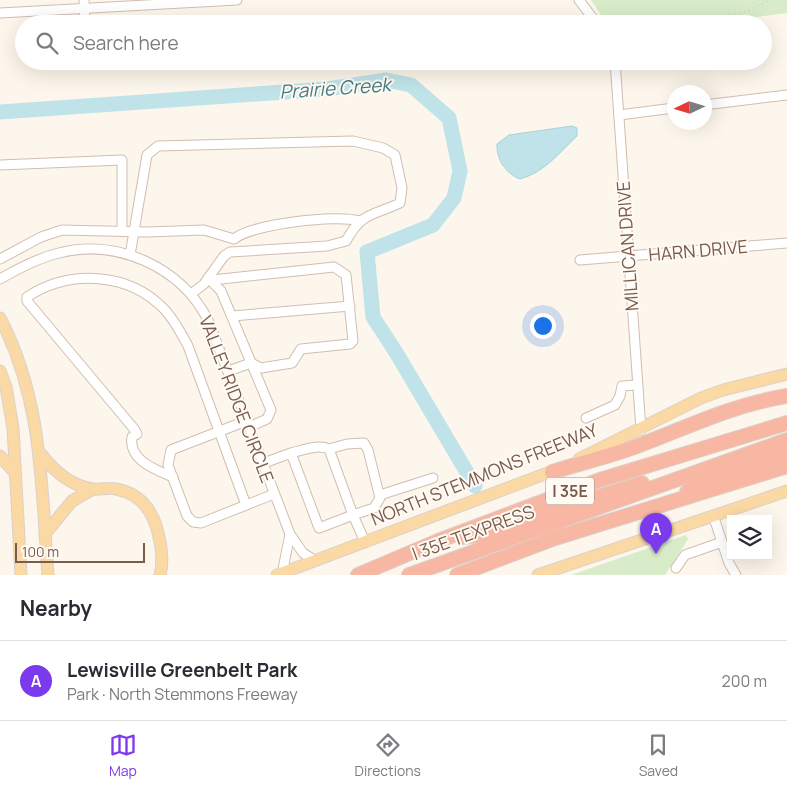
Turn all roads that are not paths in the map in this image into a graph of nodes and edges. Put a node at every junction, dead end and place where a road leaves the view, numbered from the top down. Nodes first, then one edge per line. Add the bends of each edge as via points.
1 (238, 0) edge
2 (579, 0) edge
3 (195, 1) edge
4 (84, 4) edge
5 (0, 13) edge
6 (590, 15) edge
7 (616, 70) edge
8 (787, 95) edge
9 (712, 104) edge
10 (667, 109) edge
11 (619, 115) junction
12 (0, 165) edge
13 (360, 221) junction
14 (122, 231) junction
15 (134, 231) junction
16 (234, 239) junction
17 (787, 242) edge
18 (230, 252) junction
19 (130, 255) junction
20 (628, 256) junction
21 (0, 258) edge
22 (580, 260) dead end
23 (0, 279) edge
24 (210, 279) junction
25 (191, 294) junction
26 (350, 306) junction
27 (232, 316) junction
28 (0, 318) edge
29 (251, 363) junction
30 (0, 371) edge
31 (228, 371) junction
32 (787, 374) edge
33 (637, 385) junction
34 (6, 387) junction
35 (787, 396) edge
36 (0, 404) edge
37 (586, 418) dead end
38 (787, 423) edge
39 (248, 424) junction
40 (641, 430) junction
41 (219, 432) junction
42 (787, 440) edge
43 (330, 449) junction
44 (787, 452) edge
45 (40, 454) junction
46 (291, 454) junction
47 (0, 456) edge
48 (261, 464) junction
49 (787, 466) edge
50 (552, 472) junction
51 (691, 473) junction
52 (15, 474) junction
53 (173, 477) junction
54 (433, 478) dead end
55 (92, 489) junction
56 (787, 491) edge
57 (274, 494) junction
58 (380, 495) junction
59 (679, 498) junction
60 (246, 505) junction
61 (353, 515) junction
62 (713, 515) junction
63 (45, 534) junction
64 (290, 534) junction
65 (438, 541) junction
66 (365, 542) junction
67 (722, 542) junction
68 (316, 561) junction
69 (676, 568) dead end
70 (162, 573) edge
71 (279, 574) edge
72 (21, 575) edge
73 (48, 575) edge
74 (358, 575) edge
75 (409, 575) edge
76 (457, 575) edge
77 (538, 575) edge
78 (736, 575) edge

1 - 3 street
2 - 6 street
3 - 4 street
4 - 5 street
7 - 11 street, MILLICAN DRIVE
8 - 9 street
10 - 11 street
11 - 20 street, MILLICAN DRIVE
12 - 14 street via 122,160
13 - 15 street via 365,216 400,203 401,174 395,155 383,148 353,141 158,146 147,155
13 - 16 street via 348,218 287,223 242,232
13 - 18 street via 346,241 336,244
14 - 15 street
14 - 21 street via 62,230 41,236
15 - 16 street via 204,230
15 - 19 street
16 - 18 street
17 - 20 street, HARN DRIVE
18 - 24 street
19 - 23 street, VALLEY RIDGE CIRCLE via 112,250 60,252 29,263
19 - 25 street, VALLEY RIDGE CIRCLE via 152,264
20 - 22 street, HARN DRIVE
20 - 33 street, MILLICAN DRIVE
24 - 25 street
24 - 26 street via 334,267 346,276
24 - 27 street via 222,291
25 - 31 street, VALLEY RIDGE CIRCLE via 208,320
26 - 27 street
26 - 29 street via 353,341 350,344 301,349 292,363 261,368
27 - 29 street
28 - 45 main road via 30,398
29 - 31 street
29 - 39 street via 270,410 267,420
30 - 34 main road
31 - 39 street, VALLEY RIDGE CIRCLE
32 - 40 main road, NORTH STEMMONS FREEWAY via 701,398
33 - 37 street via 622,386 615,405
33 - 40 street, MILLICAN DRIVE
34 - 36 main road
34 - 52 main road via 13,428
35 - 50 highway via 718,412 627,450
38 - 65 highway, I 35E via 600,480
39 - 41 street
39 - 48 street, VALLEY RIDGE CIRCLE
40 - 50 main road, NORTH STEMMONS FREEWAY
41 - 53 street via 171,450 168,466
41 - 53 street via 183,336 165,310 148,295 122,283 85,278 52,284 27,297 27,301 135,430 137,434 131,442 138,458
41 - 60 street
42 - 51 highway
43 - 46 street via 315,447
43 - 58 street via 364,443
43 - 61 street
44 - 59 highway via 706,478
45 - 55 main road via 55,472
45 - 63 main road
46 - 48 street
46 - 61 street via 319,528
47 - 52 main road
48 - 57 street, VALLEY RIDGE CIRCLE
49 - 59 highway, I 35E
50 - 66 main road, NORTH STEMMONS FREEWAY
51 - 65 highway via 632,485 481,535
51 - 75 highway, I 35E TEXPRESS
52 - 72 main road
53 - 60 street via 187,516 193,522 201,523
54 - 58 street
55 - 63 main road via 72,501
55 - 70 main road via 115,488 131,494 149,508 161,544
56 - 62 main road
57 - 60 street
57 - 64 street, VALLEY RIDGE CIRCLE
58 - 61 street via 374,508
59 - 76 highway, I 35E via 555,538
61 - 66 street
62 - 67 street
62 - 77 main road
63 - 73 main road
64 - 68 street, VALLEY RIDGE CIRCLE via 303,553
64 - 71 street
65 - 74 highway, I 35E
66 - 68 main road, NORTH STEMMONS FREEWAY
67 - 69 street via 685,555
67 - 78 street
68 - 71 main road, NORTH STEMMONS FREEWAY

